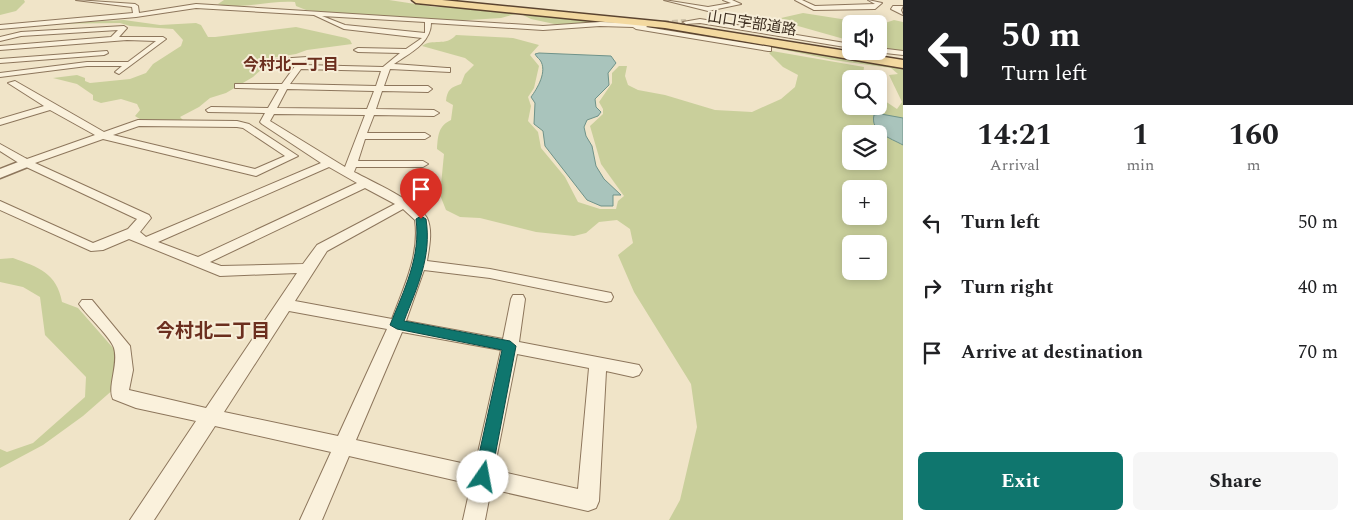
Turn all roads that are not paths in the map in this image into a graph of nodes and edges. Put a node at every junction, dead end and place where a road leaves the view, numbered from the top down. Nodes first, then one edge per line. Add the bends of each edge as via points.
1 (79, 0) edge
2 (416, 0) edge
3 (526, 0) edge
4 (539, 0) edge
5 (667, 0) edge
6 (726, 0) edge
7 (798, 0) edge
8 (836, 0) edge
9 (871, 0) edge
10 (852, 7) junction
11 (903, 8) edge
12 (308, 12) junction
13 (862, 12) dead end
14 (903, 13) edge
15 (136, 15) junction
16 (428, 20) junction
17 (686, 22) tunnel mouth
18 (646, 25) tunnel mouth
19 (633, 26) junction
20 (0, 27) edge
21 (426, 36) junction
22 (126, 38) junction
23 (0, 39) edge
24 (114, 39) junction
25 (842, 45) edge
26 (0, 48) edge
27 (768, 49) dead end
28 (358, 50) dead end
29 (406, 51) junction
30 (887, 51) edge
31 (104, 53) junction
32 (903, 53) edge
33 (0, 61) edge
34 (277, 61) dead end
35 (87, 64) junction
36 (130, 64) junction
37 (903, 64) edge
38 (298, 67) junction
39 (386, 68) junction
40 (447, 70) dead end
41 (119, 72) dead end
42 (0, 76) edge
43 (12, 83) dead end
44 (238, 86) dead end
45 (285, 86) junction
46 (380, 88) junction
47 (428, 89) dead end
48 (51, 107) junction
49 (211, 110) dead end
50 (271, 111) junction
51 (371, 112) junction
52 (434, 114) dead end
53 (0, 122) edge
54 (104, 135) junction
55 (362, 136) junction
56 (425, 136) dead end
57 (0, 147) edge
58 (26, 163) junction
59 (329, 163) junction
60 (423, 164) dead end
61 (350, 169) junction
62 (0, 174) edge
63 (366, 183) junction
64 (404, 204) junction
65 (0, 206) edge
66 (133, 232) junction
67 (146, 242) junction
68 (199, 262) junction
69 (419, 266) junction
70 (307, 268) junction
71 (606, 298) dead end
72 (518, 299) dead end
73 (87, 304) dead end
74 (285, 305) junction
75 (397, 325) junction
76 (510, 346) junction
77 (598, 363) junction
78 (633, 370) dead end
79 (209, 416) junction
80 (344, 446) junction
81 (483, 477) junction
82 (141, 520) edge
83 (311, 520) edge
84 (474, 520) edge

1 - 15 street via 135,6
2 - 37 main road, 山口宇部道路 via 656,24
3 - 4 street
5 - 6 street via 708,9 738,4
7 - 10 street via 814,8
8 - 10 street
9 - 10 street via 879,3 875,7
10 - 13 street
11 - 14 street via 893,8
12 - 15 street via 196,6
12 - 16 street via 388,20
12 - 21 street via 344,26
15 - 20 street
16 - 19 street via 543,28 600,24
16 - 21 street
17 - 25 street via 700,21
18 - 19 street
19 - 27 street
21 - 29 street
22 - 24 street
22 - 31 street
22 - 36 street via 163,39
23 - 24 street via 20,34 124,28
24 - 26 street
28 - 29 street
29 - 39 street
30 - 32 street
31 - 33 street
31 - 35 street
34 - 38 street via 304,60
35 - 36 street
35 - 42 street
36 - 41 street
38 - 39 street
38 - 45 street
39 - 40 street
39 - 46 street
43 - 48 street
44 - 45 street
45 - 46 street
45 - 50 street
46 - 47 street
46 - 51 street
48 - 53 street
48 - 54 street
49 - 50 street
50 - 51 street
50 - 59 street via 265,122
51 - 52 street
51 - 55 street
54 - 54 street via 138,123 237,124 246,126 293,156 256,172
54 - 58 street
55 - 56 street
55 - 61 street
57 - 58 street
58 - 62 street
58 - 66 street via 145,218
59 - 61 street
59 - 67 street
60 - 61 street
61 - 63 street
63 - 64 street
63 - 68 street
64 - 69 street via 421,219 424,238
64 - 70 street via 322,248
65 - 66 street via 91,247
66 - 67 street via 134,237
67 - 68 street
68 - 70 street via 220,272
69 - 71 street via 503,275
69 - 75 street
70 - 74 street
72 - 76 street
73 - 79 street via 122,346 124,370 119,394
74 - 75 street
74 - 79 street
75 - 76 street
75 - 80 street
76 - 77 street
76 - 81 street
77 - 78 street
77 - 81 street via 588,501
79 - 80 street
79 - 82 street
80 - 81 street
80 - 83 street
81 - 84 street

